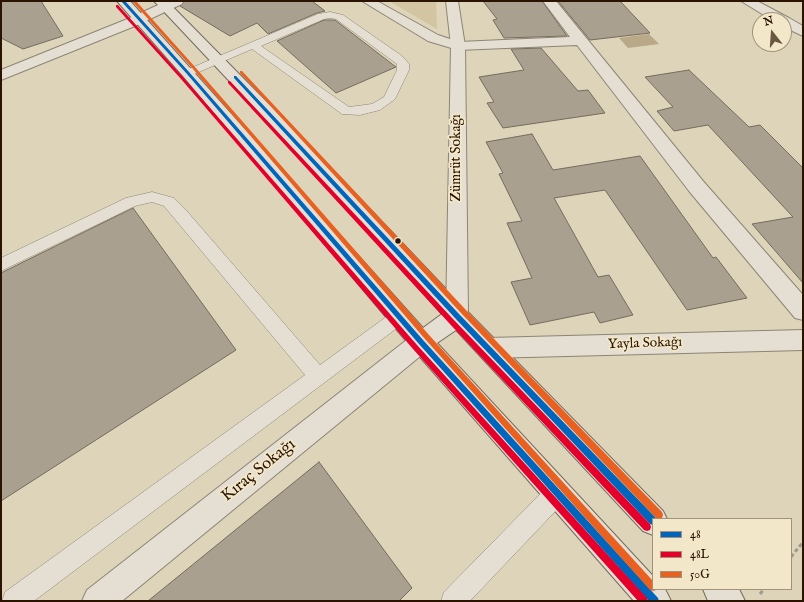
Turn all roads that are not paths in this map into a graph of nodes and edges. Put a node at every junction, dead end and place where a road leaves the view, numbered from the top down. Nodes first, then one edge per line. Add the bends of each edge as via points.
1 (123, 1) edge
2 (368, 1) edge
3 (452, 1) edge
4 (549, 1) edge
5 (747, 1) edge
6 (167, 3) edge
7 (767, 12) edge
8 (138, 19) junction
9 (792, 26) edge
10 (803, 32) edge
11 (582, 41) junction
12 (253, 45) junction
13 (458, 46) junction
14 (218, 60) junction
15 (188, 73) junction
16 (1, 75) edge
17 (1, 265) edge
18 (803, 311) edge
19 (457, 316) junction
20 (399, 317) junction
21 (803, 340) edge
22 (421, 342) junction
23 (488, 348) junction
24 (318, 377) junction
25 (557, 493) junction
26 (652, 520) edge
27 (719, 590) edge
28 (14, 601) edge
29 (98, 601) edge
30 (453, 601) edge
31 (655, 601) edge
32 (729, 601) edge

1 - 8 street
2 - 13 street via 432,38
3 - 13 street, Zümrüt Sokağı
4 - 11 street
5 - 7 street
6 - 8 street
6 - 14 street
8 - 15 street
8 - 16 street
9 - 10 street
11 - 13 street
11 - 18 street via 696,186
12 - 12 lane via 330,15 339,17 398,58 403,64 403,70 389,99 376,107 346,111
12 - 14 lane
13 - 19 street, Zümrüt Sokağı
14 - 15 lane
14 - 19 street
15 - 20 street
17 - 24 lane via 131,202 152,197 169,202
19 - 22 street, Kıraç Sokağı
19 - 23 street
20 - 22 street
20 - 24 lane
21 - 23 street, Yayla Sokağı
22 - 25 street
22 - 29 street, Kıraç Sokağı
23 - 26 street
24 - 28 lane
25 - 30 lane
25 - 31 street
27 - 32 street

